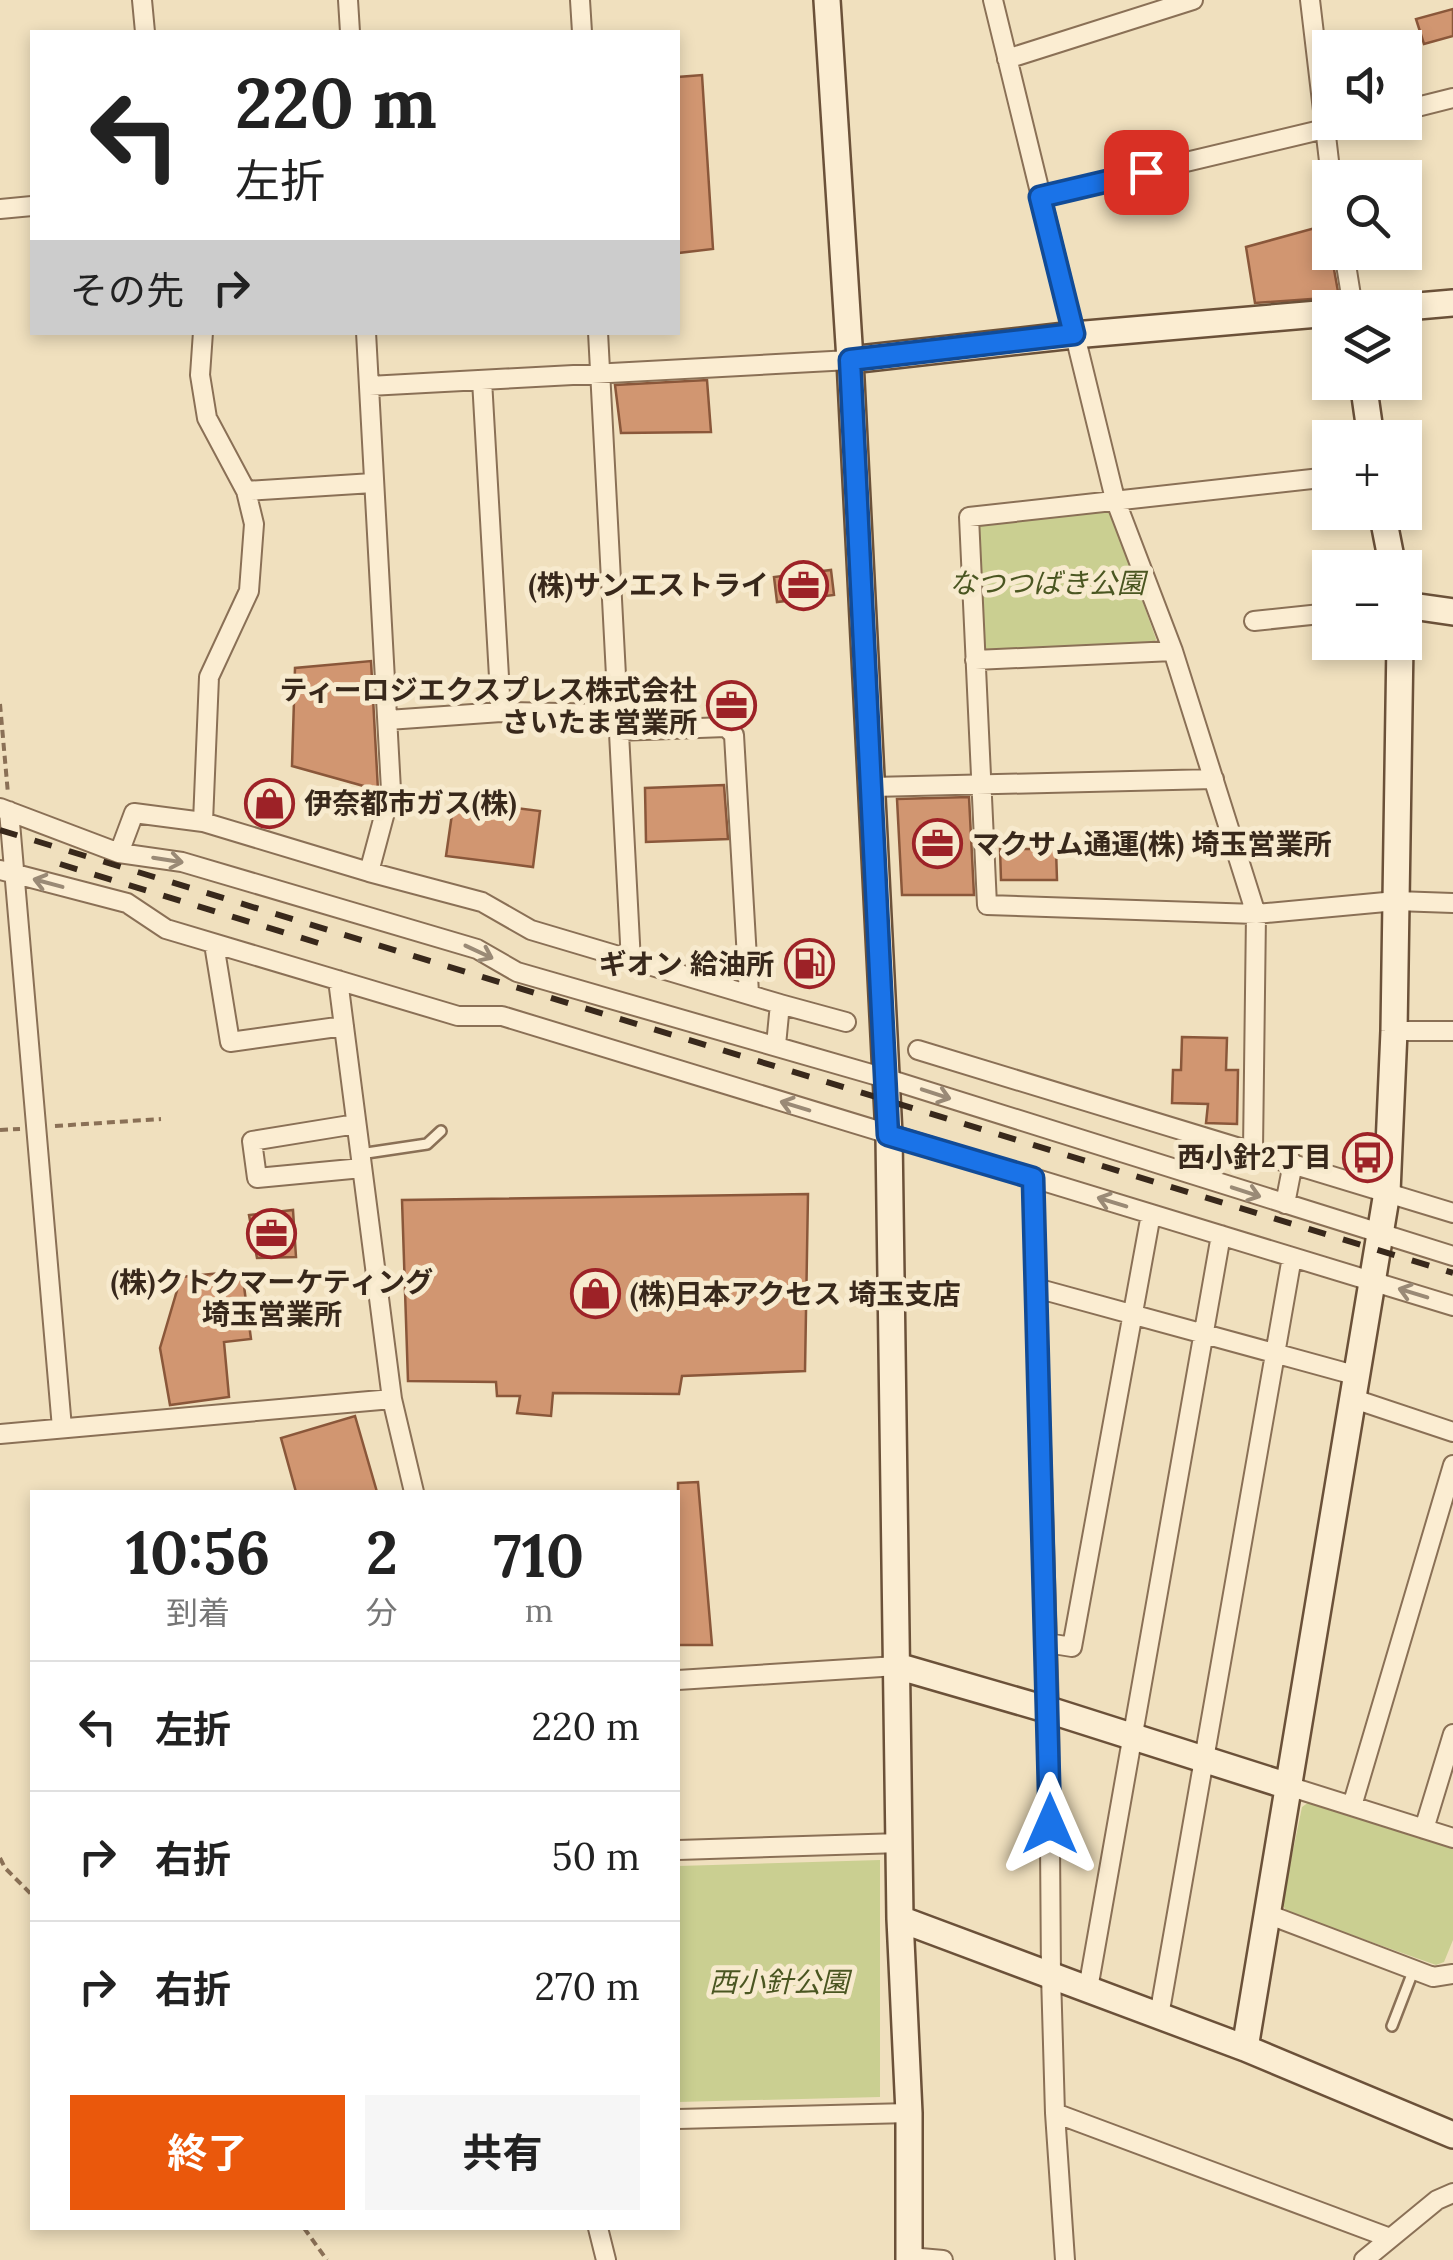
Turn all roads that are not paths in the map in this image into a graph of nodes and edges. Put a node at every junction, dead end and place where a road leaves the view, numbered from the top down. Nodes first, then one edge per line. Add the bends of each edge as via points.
1 (142, 0) edge
2 (348, 0) edge
3 (580, 0) edge
4 (827, 0) edge
5 (993, 0) edge
6 (1193, 0) edge
7 (1310, 0) edge
8 (145, 30) edge
9 (350, 30) edge
10 (582, 30) edge
11 (1313, 30) edge
12 (1007, 59) junction
13 (1453, 98) edge
14 (1422, 106) edge
15 (1312, 133) edge
16 (1040, 197) junction
17 (30, 206) edge
18 (0, 209) edge
19 (1453, 303) edge
20 (1422, 306) edge
21 (1312, 314) edge
22 (1074, 334) junction
23 (203, 335) edge
24 (366, 335) edge
25 (598, 335) edge
26 (850, 360) junction
27 (600, 374) junction
28 (482, 380) junction
29 (369, 386) junction
30 (1312, 479) edge
31 (373, 483) junction
32 (246, 492) junction
33 (1115, 499) junction
34 (1422, 607) edge
35 (1453, 612) edge
36 (1312, 614) edge
37 (1254, 621) dead end
38 (1173, 651) junction
39 (975, 660) junction
40 (1400, 660) edge
41 (501, 712) junction
42 (388, 720) junction
43 (617, 722) junction
44 (1214, 779) junction
45 (980, 784) junction
46 (872, 787) junction
47 (4, 809) edge
48 (203, 822) junction
49 (119, 853) junction
50 (7, 872) edge
51 (369, 872) junction
52 (1396, 901) junction
53 (1453, 903) edge
54 (1256, 914) junction
55 (214, 944) junction
56 (631, 962) junction
57 (338, 980) junction
58 (750, 993) junction
59 (780, 1004) junction
60 (846, 1022) dead end
61 (344, 1026) junction
62 (1394, 1030) junction
63 (1453, 1031) edge
64 (776, 1045) junction
65 (918, 1050) dead end
66 (885, 1078) junction
67 (356, 1124) junction
68 (441, 1130) dead end
69 (888, 1135) junction
70 (1253, 1150) junction
71 (361, 1161) junction
72 (1293, 1163) junction
73 (1033, 1178) junction
74 (1387, 1192) junction
75 (1285, 1204) junction
76 (1453, 1213) edge
77 (1152, 1214) junction
78 (1380, 1234) junction
79 (1220, 1235) junction
80 (1453, 1256) edge
81 (1292, 1257) junction
82 (1373, 1281) junction
83 (1036, 1288) junction
84 (1453, 1306) edge
85 (1131, 1314) junction
86 (1202, 1333) junction
87 (1275, 1354) junction
88 (1356, 1388) junction
89 (392, 1399) junction
90 (62, 1428) junction
91 (1453, 1432) edge
92 (0, 1434) edge
93 (1453, 1465) edge
94 (414, 1490) edge
95 (1047, 1643) junction
96 (897, 1666) junction
97 (680, 1680) edge
98 (1049, 1710) junction
99 (1453, 1734) edge
100 (1132, 1736) junction
101 (1202, 1759) junction
102 (1288, 1786) junction
103 (1352, 1806) junction
104 (1424, 1829) junction
105 (1453, 1838) edge
106 (901, 1843) junction
107 (680, 1850) edge
108 (1267, 1914) junction
109 (900, 1920) junction
110 (1414, 1970) junction
111 (1452, 1972) edge
112 (1051, 1975) junction
113 (1088, 1989) junction
114 (1159, 2016) junction
115 (1392, 2026) dead end
116 (1245, 2048) junction
117 (1056, 2113) junction
118 (909, 2114) junction
119 (680, 2120) edge
120 (1453, 2135) edge
121 (1453, 2193) edge
122 (598, 2230) edge
123 (1390, 2238) junction
124 (909, 2258) edge
125 (606, 2260) edge
126 (943, 2260) edge
127 (1066, 2260) edge
128 (1364, 2260) edge

1 - 8 street
2 - 9 street
3 - 10 street
4 - 26 street
5 - 12 street
6 - 12 street
7 - 11 street
12 - 16 street
13 - 14 street
15 - 16 street
16 - 22 street
17 - 18 street
19 - 20 street
21 - 22 street
22 - 26 street
22 - 33 street
23 - 32 street via 207,418
24 - 29 street
25 - 27 street
26 - 27 street
26 - 46 street
27 - 28 street
27 - 43 street
28 - 29 street
28 - 41 street
29 - 31 street
30 - 33 street
31 - 32 street
31 - 42 street
32 - 48 street via 254,524 249,591 209,677
33 - 38 street
33 - 39 street via 969,517
34 - 35 street
36 - 37 street
38 - 39 street
38 - 44 street
39 - 45 street
40 - 52 street
41 - 42 street
41 - 43 street
42 - 51 street via 391,790
43 - 56 street
43 - 58 street via 726,727 734,736
44 - 45 street
44 - 54 street
45 - 46 street
45 - 54 street via 987,906
46 - 66 street
47 - 49 street
47 - 50 street
48 - 49 street via 134,813
48 - 51 street
49 -> 64 street via 182,862 477,949 517,972
55 -> 50 street via 166,930 127,903
50 - 90 street
51 - 56 street via 482,902 531,930
52 - 53 street
52 - 54 street
52 - 62 street
54 - 70 street
55 - 57 street
55 - 61 street via 230,1042
56 - 58 street
57 - 61 street
69 -> 57 street via 502,1016 458,1016
58 - 59 street
59 - 60 street
59 - 64 street
61 - 67 street
62 - 63 street
62 - 74 street
64 - 66 street
65 - 70 street
66 - 69 street
66 -> 75 street
67 - 71 street
67 - 71 street via 252,1141 256,1178
68 - 71 lane via 427,1144
69 - 73 street
69 - 96 street
70 - 72 street
71 - 89 street
72 - 74 street
72 - 75 street
77 -> 73 street
73 - 83 street
74 - 76 street
74 - 78 street
75 - 78 street
77 - 79 street
77 - 85 street
78 - 80 street
78 - 82 street
79 - 81 street
79 - 86 street
81 - 82 street
81 - 87 street
84 -> 82 street
82 - 88 street
83 - 85 street
83 - 95 street
85 - 86 street
85 - 95 street via 1072,1647
86 - 87 street
86 - 100 street
87 - 88 street
87 - 101 street
88 - 91 street
88 - 102 street
89 - 90 street
89 - 94 street
90 - 92 street
93 - 103 street
95 - 98 street
96 - 97 street
96 - 98 street
96 - 106 street
98 - 100 street
98 - 112 street
99 - 104 street
100 - 101 street
100 - 113 street
101 - 102 street
101 - 114 street
102 - 103 street
102 - 108 street
103 - 104 street
104 - 105 street
106 - 107 street
106 - 109 street
108 - 110 street
108 - 116 street
109 - 112 street
109 - 118 street
110 - 111 street
110 - 115 lane
112 - 113 street
112 - 117 street
113 - 114 street
114 - 116 street
116 - 120 street
117 - 123 street
117 - 127 street
118 - 119 street
118 - 124 street
121 - 123 street
122 - 125 street
123 - 128 street
124 - 126 street

